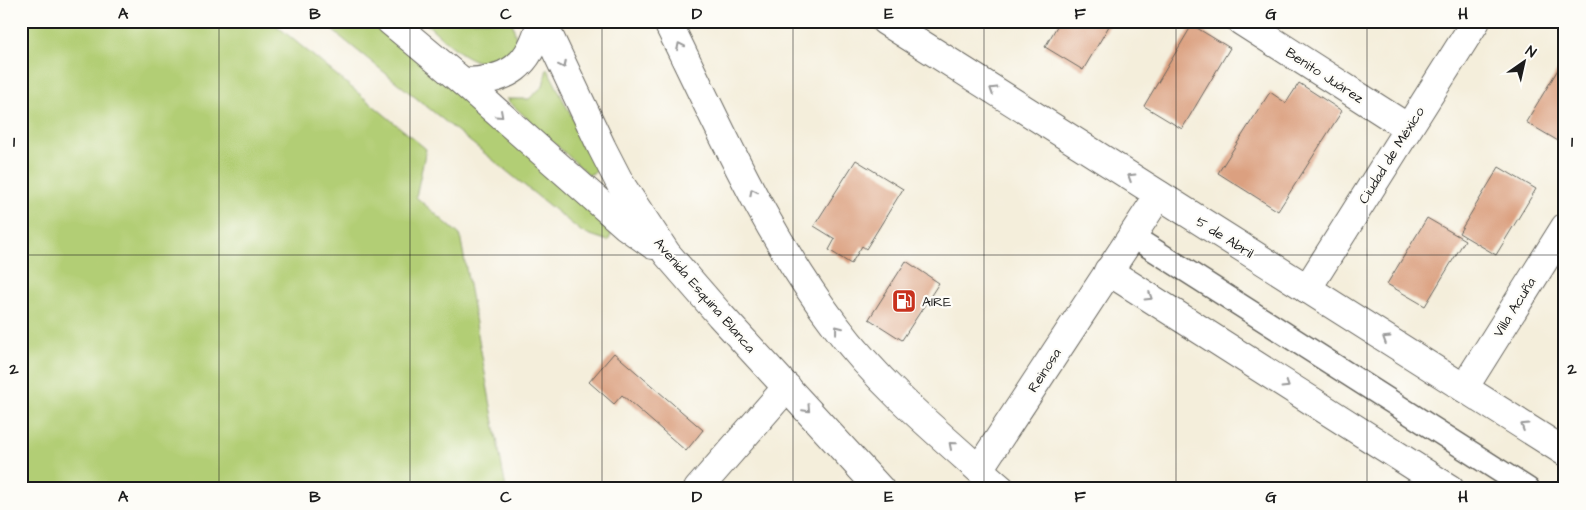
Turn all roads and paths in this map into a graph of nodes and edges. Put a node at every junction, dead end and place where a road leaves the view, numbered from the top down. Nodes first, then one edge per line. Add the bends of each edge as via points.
1 (390, 21) edge
2 (542, 21) edge
3 (667, 21) edge
4 (885, 21) edge
5 (1241, 21) edge
6 (1476, 21) edge
7 (463, 82) junction
8 (1408, 128) junction
9 (1159, 194) junction
10 (1565, 227) edge
11 (1132, 236) junction
12 (667, 254) junction
13 (1108, 271) junction
14 (1307, 289) junction
15 (786, 387) junction
16 (1464, 388) junction
17 (1565, 452) edge
18 (979, 469) junction
19 (698, 489) edge
20 (880, 489) edge
21 (1002, 489) edge
22 (1450, 489) edge
23 (1528, 489) edge

1 - 7 street
2 - 7 street via 529,52 514,70 495,78
2 -> 12 street, Avenida Esquina Blanca via 618,177
18 -> 3 street via 912,410 860,356 813,296 773,230
9 -> 4 street, 5 de Abril
5 - 8 street, Benito Juárez
6 - 8 street, Ciudad de México
7 -> 12 street via 626,226
8 - 14 street, Ciudad de México
9 - 11 street, Reinosa
9 - 14 street, 5 de Abril
10 - 16 street, Villa Acuña
11 - 13 street, Reinosa
11 - 23 street
12 - 15 street, Avenida Esquina Blanca
13 - 18 street, Reinosa
13 -> 22 street
16 -> 14 street, 5 de Abril
15 - 19 street
15 -> 20 street, Avenida Esquina Blanca
17 -> 16 street, 5 de Abril
18 - 21 street

